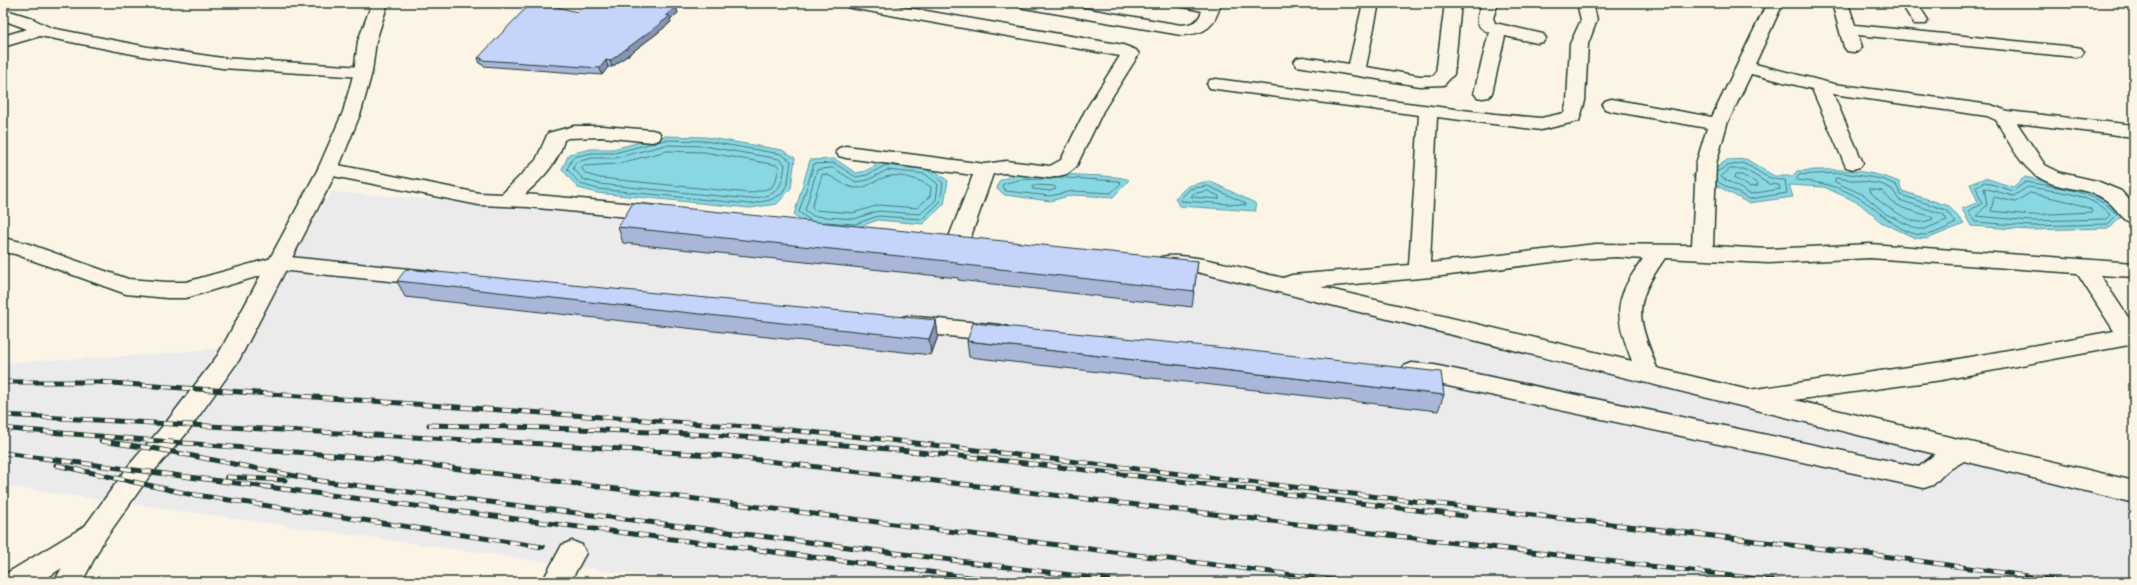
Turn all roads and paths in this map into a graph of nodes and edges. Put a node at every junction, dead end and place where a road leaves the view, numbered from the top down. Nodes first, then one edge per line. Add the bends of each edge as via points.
1 (380, 3) edge
2 (851, 3) edge
3 (1024, 3) edge
4 (1185, 3) edge
5 (1371, 3) edge
6 (1453, 3) edge
7 (1490, 3) edge
8 (1585, 3) edge
9 (1775, 3) edge
10 (1840, 3) edge
11 (1909, 3) edge
12 (1213, 5) edge
13 (3, 14) edge
14 (1920, 20) dead end
15 (1848, 28) junction
16 (41, 30) junction
17 (1498, 30) junction
18 (1537, 38) dead end
19 (3, 42) edge
20 (1853, 47) dead end
21 (2075, 52) dead end
22 (1303, 62) dead end
23 (1744, 67) junction
24 (1357, 70) junction
25 (363, 72) junction
26 (1216, 84) dead end
27 (1820, 86) junction
28 (1483, 94) dead end
29 (1611, 105) dead end
30 (1428, 110) junction
31 (2003, 116) junction
32 (1718, 124) junction
33 (2134, 131) edge
34 (652, 136) dead end
35 (846, 152) dead end
36 (1853, 163) dead end
37 (328, 169) junction
38 (986, 170) junction
39 (2101, 190) junction
40 (2134, 192) edge
41 (507, 200) junction
42 (676, 215) edge
43 (2134, 217) edge
44 (934, 240) edge
45 (958, 242) junction
46 (982, 244) edge
47 (3, 245) edge
48 (1658, 253) junction
49 (1702, 253) junction
50 (1146, 260) edge
51 (279, 263) junction
52 (2083, 265) junction
53 (2134, 270) edge
54 (1419, 271) junction
55 (453, 280) edge
56 (1271, 284) junction
57 (888, 322) edge
58 (1022, 335) edge
59 (2131, 337) edge
60 (1394, 370) edge
61 (1648, 374) junction
62 (1746, 398) junction
63 (1962, 450) junction
64 (2134, 492) edge
65 (94, 534) junction
66 (572, 553) dead end
67 (17, 582) edge
68 (68, 582) edge
69 (556, 582) edge
70 (1610, 582) edge
71 (1635, 582) edge

1 - 25 street via 367,41
2 - 38 street via 1128,52 1130,58 1094,111 1069,163 1063,169 1039,172 1004,166
3 - 12 street via 1181,30 1204,26
4 - 12 street
5 - 24 street
6 - 24 street via 1445,74 1438,81 1420,81
7 - 17 street via 1485,18 1487,26
8 - 30 street via 1589,20 1579,44 1576,101 1572,117 1541,124
9 - 23 street
10 - 15 street
11 - 14 street
13 - 16 street
15 - 20 street
15 - 21 street
16 - 19 street
16 - 25 street via 79,39 222,63
17 - 18 street
17 - 28 street
22 - 24 street
23 - 27 street
23 - 32 street
25 - 37 street via 352,112
26 - 30 street
27 - 31 street via 1969,107
27 - 36 street
29 - 32 street
30 - 54 street
31 - 33 street
31 - 39 street via 2038,169 2054,178 2090,185
32 - 49 street via 1706,164
34 - 41 street via 587,131 561,133 555,137 552,151 541,168
35 - 38 street
37 - 41 street via 479,199
37 - 51 street
38 - 45 street
39 - 40 street
39 - 43 street via 2114,196
41 - 42 street
44 - 45 street
45 - 46 street
47 - 51 street via 19,248 126,286 167,290 186,290
48 - 49 street
48 - 54 street via 1639,250 1587,251
48 - 61 street via 1642,276 1630,302 1632,331
49 - 52 street via 1768,256 1870,251
50 - 56 street via 1193,264
51 - 55 street
51 - 65 street via 227,360 177,427 139,471
52 - 53 street
52 - 59 street
54 - 56 street
56 - 61 street
57 - 58 street
59 - 62 street via 1942,371
60 - 63 street via 1434,374 1924,478 1938,464
61 - 62 street
62 - 63 street
63 - 64 street
65 - 67 street
65 - 68 street
66 - 69 street
70 - 71 path via 1610,579

